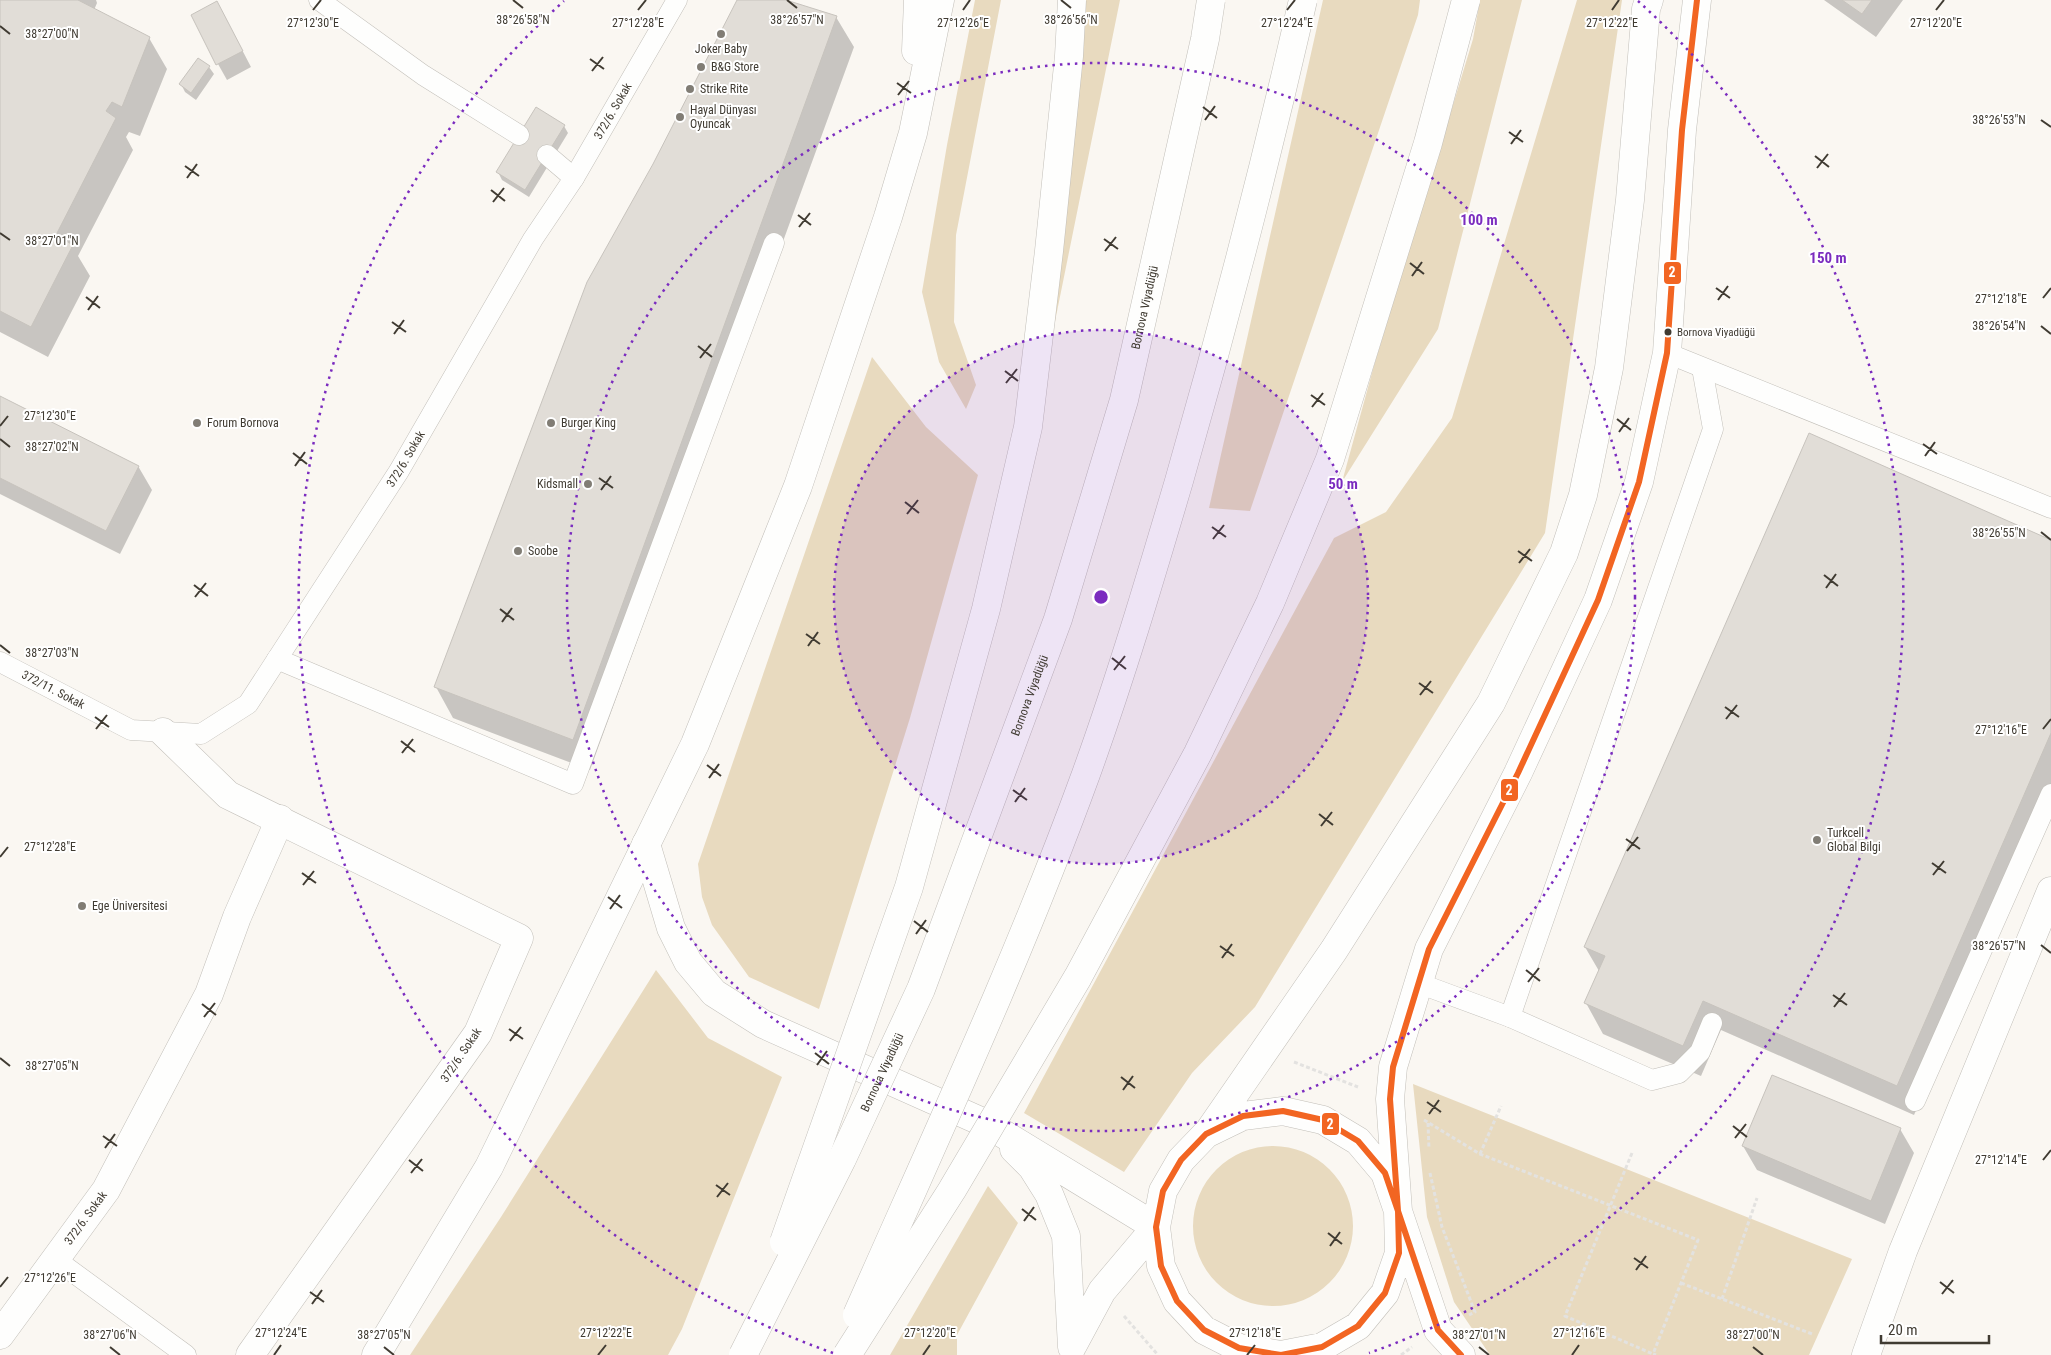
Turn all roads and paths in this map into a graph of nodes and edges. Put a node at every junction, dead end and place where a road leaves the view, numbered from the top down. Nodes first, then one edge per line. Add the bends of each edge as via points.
1 (319, 0) edge
2 (678, 0) edge
3 (918, 0) edge
4 (940, 0) edge
5 (1072, 0) edge
6 (1211, 0) edge
7 (1303, 0) edge
8 (1466, 0) edge
9 (1649, 0) edge
10 (1697, 0) edge
11 (913, 133) junction
12 (519, 135) dead end
13 (547, 155) dead end
14 (574, 178) junction
15 (774, 243) dead end
16 (1667, 353) junction
17 (1702, 368) junction
18 (2051, 508) edge
19 (278, 659) junction
20 (0, 662) edge
21 (163, 732) junction
22 (2051, 794) edge
23 (280, 819) junction
24 (646, 844) junction
25 (2051, 891) edge
26 (1418, 983) junction
27 (1510, 1017) junction
28 (1712, 1023) dead end
29 (1915, 1101) dead end
30 (1500, 1106) dead end
31 (1428, 1122) dead end
32 (987, 1124) junction
33 (1206, 1134) junction
34 (1632, 1153) dead end
35 (1480, 1154) junction
36 (1757, 1198) dead end
37 (1611, 1205) junction
38 (1398, 1211) junction
39 (1156, 1227) junction
40 (55, 1260) junction
41 (1681, 1283) junction
42 (1722, 1299) junction
43 (1812, 1334) dead end
44 (0, 1335) edge
45 (745, 1351) edge
46 (1069, 1351) edge
47 (1244, 1352) edge
48 (1655, 1354) edge
49 (186, 1355) edge
50 (250, 1355) edge
51 (376, 1355) edge
52 (839, 1355) edge
53 (847, 1355) edge
54 (1205, 1355) edge
55 (1461, 1355) edge
56 (1866, 1355) edge

1 - 12 lane via 423,75
2 - 14 lane, 372/6. Sokak
3 - 11 main road
4 - 11 main road
5 - 45 main road, bridge via 1049,251 1028,427 986,609 909,887
6 - 45 main road, Bornova Viyadüğü, bridge via 1124,400 1058,618 921,989 842,1159
7 - 52 main road, bridge via 1227,315 1140,614 1086,773 1030,921
8 - 53 main road, bridge via 1426,152 1330,459 1270,603 1198,753 1078,977 952,1190
9 - 33 main road via 1630,200 1609,368 1583,494 1564,553 1491,703 1334,950
10 - 16 main road via 1682,130
11 - 24 main road via 798,486 695,744
13 - 14 lane
14 - 19 lane, 372/6. Sokak via 533,239 399,471
15 - 19 lane via 573,784
16 - 17 lane
16 - 26 main road via 1639,482 1598,600 1518,773 1429,949
17 - 18 lane
17 - 27 lane via 1713,429
19 - 21 lane, 372/6. Sokak via 248,704 201,734
20 - 21 lane, 372/11. Sokak via 132,730
21 - 23 main road, 372/6. Sokak via 228,794
22 - 29 lane
23 - 40 main road, 372/6. Sokak via 237,917 209,994 106,1190
23 - 50 main road, 372/6. Sokak via 519,938 478,1033
24 - 32 main road via 671,928 688,962 714,993 763,1024
24 - 51 main road via 489,1167
25 - 56 main road via 1903,1251
26 - 27 lane
26 - 38 main road via 1393,1067 1390,1100
27 - 28 lane via 1652,1080 1678,1074 1700,1052
30 - 35 path
31 - 35 path
32 - 39 main road
32 - 46 main road via 1032,1168 1049,1194 1066,1236
33 - 38 main road via 1243,1116 1284,1111 1323,1120 1358,1141 1384,1173
33 - 39 main road via 1181,1160 1163,1191
34 - 37 path
35 - 37 path
36 - 42 path
37 - 41 path via 1698,1240
37 - 48 path via 1565,1316
38 - 47 main road via 1399,1253 1385,1293 1358,1326 1322,1347 1281,1355
38 - 55 main road via 1438,1330
39 - 46 main road via 1102,1291
39 - 47 main road via 1161,1266 1177,1301 1204,1330
40 - 44 main road, 372/6. Sokak
40 - 49 lane
41 - 42 path
41 - 48 path
42 - 43 path
47 - 54 main road

